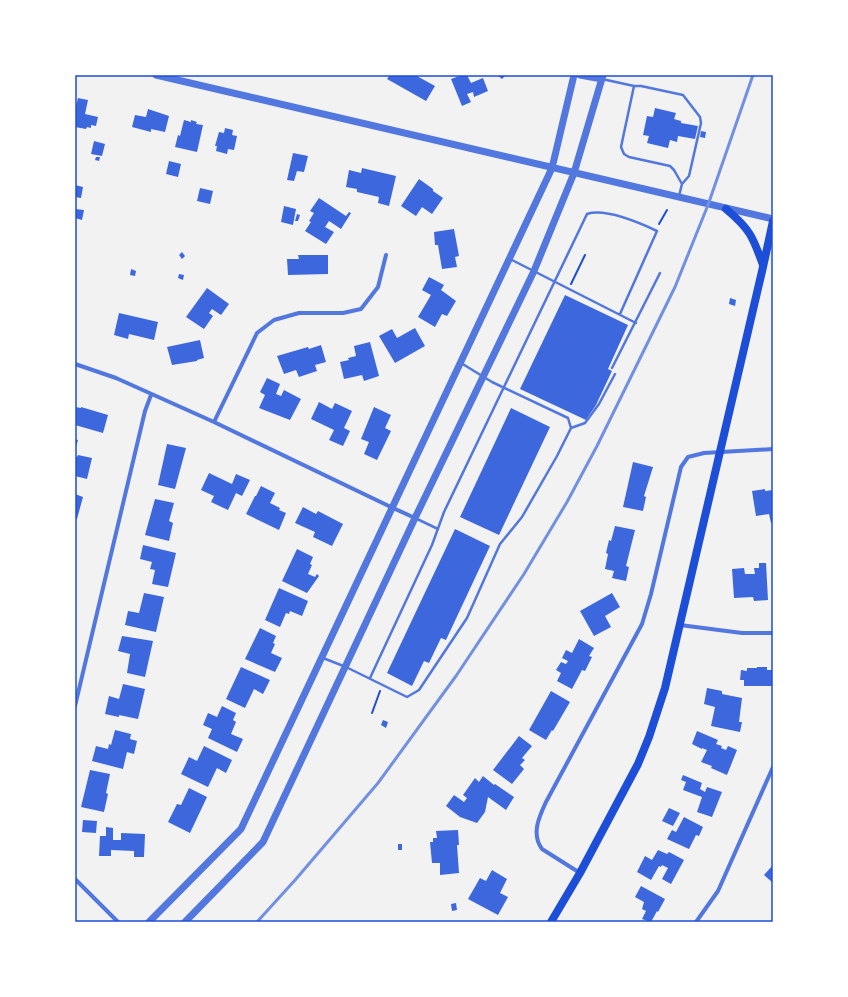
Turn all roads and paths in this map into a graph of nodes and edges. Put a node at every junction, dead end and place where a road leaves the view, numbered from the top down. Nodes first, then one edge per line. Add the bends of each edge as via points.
1 (156, 75) edge
2 (574, 75) edge
3 (580, 75) edge
4 (602, 77) edge
5 (634, 86) junction
6 (552, 168) junction
7 (574, 173) junction
8 (682, 184) junction
9 (678, 198) junction
10 (726, 209) junction
11 (667, 210) dead end
12 (773, 220) edge
13 (655, 230) junction
14 (386, 255) dead end
15 (585, 255) dead end
16 (510, 259) junction
17 (764, 267) junction
18 (534, 271) junction
19 (660, 273) dead end
20 (554, 282) junction
21 (569, 290) junction
22 (620, 314) junction
23 (636, 323) junction
24 (461, 363) junction
25 (75, 364) edge
26 (612, 368) dead end
27 (615, 374) dead end
28 (483, 377) junction
29 (503, 388) junction
30 (151, 395) junction
31 (214, 422) junction
32 (571, 428) junction
33 (773, 449) edge
34 (721, 452) junction
35 (393, 508) junction
36 (415, 518) junction
37 (438, 529) junction
38 (680, 625) junction
39 (773, 633) edge
40 (322, 657) junction
41 (346, 667) junction
42 (370, 678) junction
43 (377, 697) dead end
44 (75, 706) edge
45 (372, 714) dead end
46 (773, 767) edge
47 (580, 872) junction
48 (75, 879) edge
49 (118, 922) edge
50 (149, 922) edge
51 (185, 922) edge
52 (551, 922) edge
53 (696, 922) edge

1 - 6 street
2 - 6 street
3 - 4 street
4 - 5 lane
4 - 7 street
5 - 8 lane via 622,147 624,154 670,166
5 - 8 lane via 683,96 700,117 701,124 689,176
6 - 7 street
6 - 16 street
7 - 9 street
7 - 18 street
8 - 9 lane
9 - 10 street
10 - 12 street
10 - 17 main road via 749,231
11 - 13 path
12 - 17 main road
13 - 20 lane via 634,220 594,212 587,214
13 - 22 lane via 657,231
14 - 31 street via 378,287 361,309 343,313 299,313 274,320 257,333
15 - 21 path
16 - 18 lane
16 - 24 street
17 - 34 main road
18 - 20 lane
18 - 28 street
19 - 23 lane
20 - 21 lane
20 - 29 lane
21 - 22 lane
22 - 23 lane
23 - 26 lane
24 - 28 lane
24 - 35 street
25 - 30 street via 116,378
27 - 32 lane via 599,404 585,423
28 - 29 lane
28 - 36 street
29 - 32 lane via 568,418
29 - 37 lane
30 - 31 street
30 - 44 street via 145,411
31 - 35 street
32 - 42 lane via 522,517 500,544 466,618 419,690 407,697
33 - 34 street
34 - 38 main road
34 - 47 street via 688,457 681,467 642,624 539,819 536,836 538,844
35 - 36 street
35 - 40 street
36 - 37 lane
36 - 41 street
37 - 42 lane
38 - 39 street via 742,633
38 - 47 main road via 665,688 645,749
40 - 41 lane
40 - 50 street via 241,829
41 - 42 lane
41 - 51 street via 263,842
43 - 45 path
46 - 53 street via 718,891
47 - 52 main road
48 - 49 street

